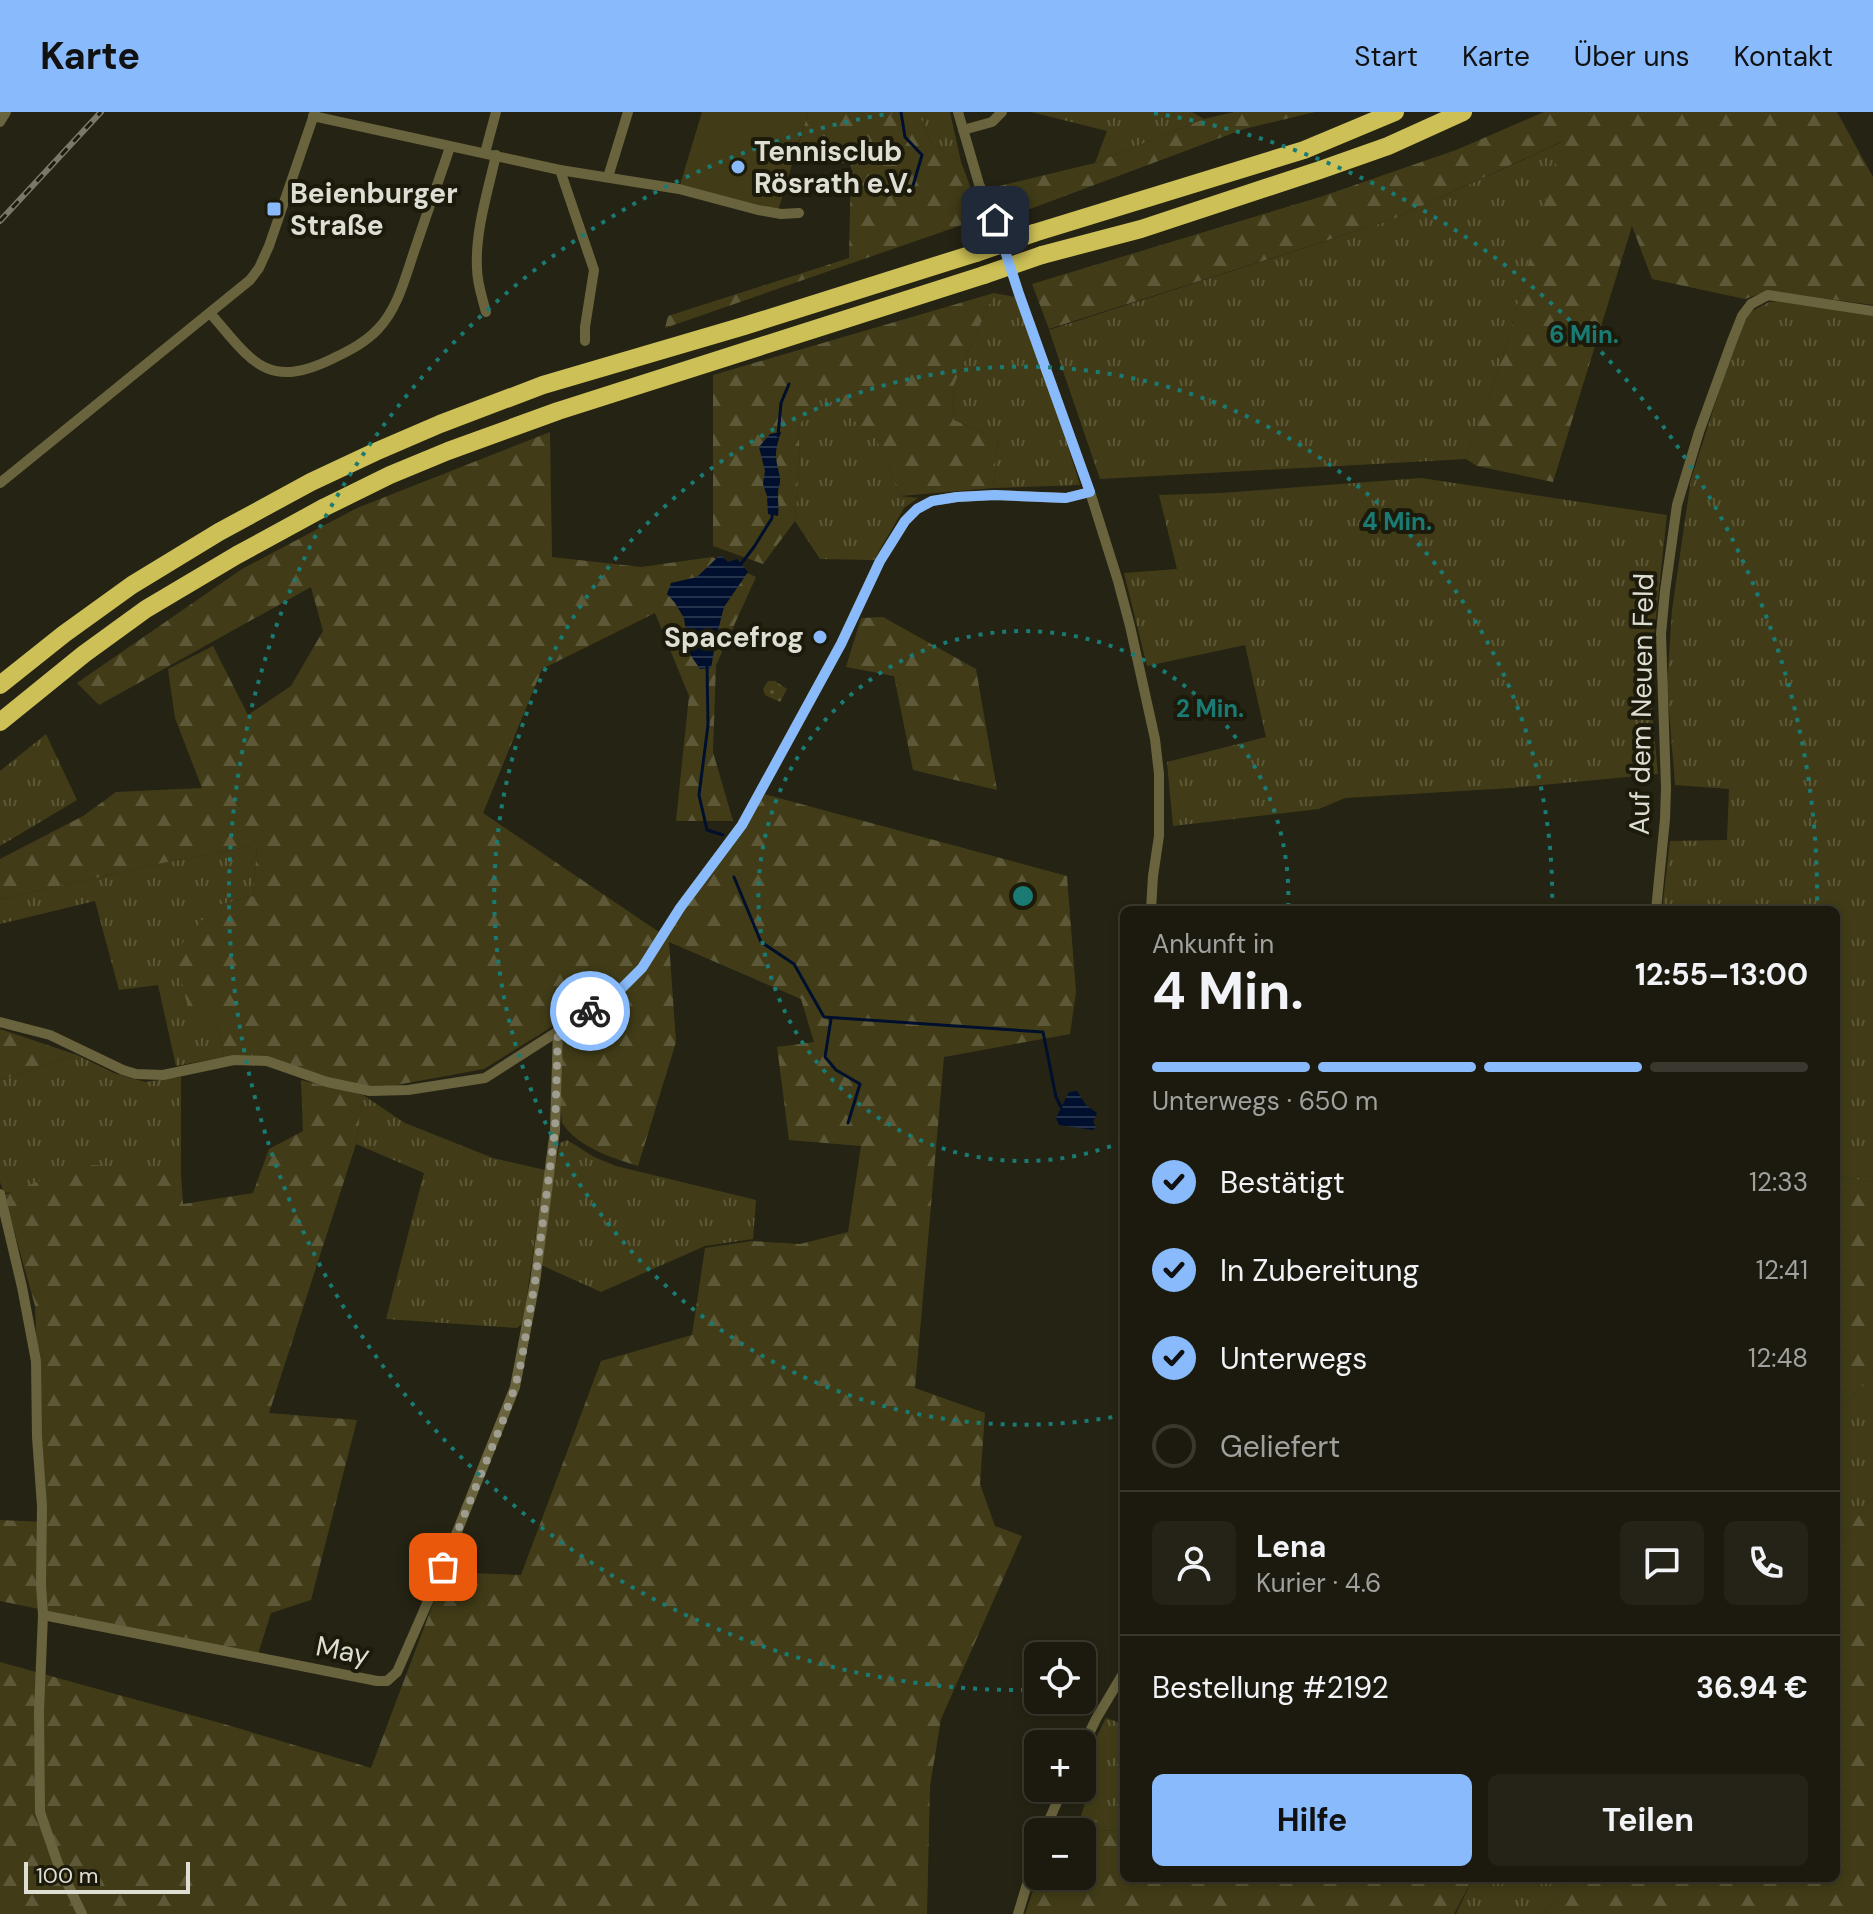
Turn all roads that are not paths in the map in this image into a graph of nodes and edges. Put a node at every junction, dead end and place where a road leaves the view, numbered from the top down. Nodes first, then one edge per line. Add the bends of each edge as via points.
1 (6, 112) edge
2 (496, 112) edge
3 (628, 112) edge
4 (958, 112) edge
5 (1002, 112) edge
6 (1395, 112) edge
7 (1463, 112) edge
8 (314, 114) edge
9 (0, 122) edge
10 (963, 130) junction
11 (450, 147) junction
12 (490, 154) junction
13 (560, 170) junction
14 (608, 177) junction
15 (799, 213) dead end
16 (1873, 311) edge
17 (486, 312) dead end
18 (210, 313) junction
19 (585, 341) dead end
20 (0, 483) edge
21 (1090, 492) junction
22 (0, 685) edge
23 (0, 722) edge
24 (1151, 906) edge
25 (1656, 906) edge
26 (0, 1022) edge
27 (558, 1029) junction
28 (0, 1194) edge
29 (43, 1615) junction
30 (1120, 1679) edge
31 (1091, 1730) edge
32 (1025, 1890) edge
33 (82, 1914) edge
34 (1018, 1914) edge

1 - 9 street
2 - 12 street
3 - 14 street
4 - 10 street
5 - 10 street via 992,122
6 - 22 highway, bridge via 1304,150 543,385 440,424 311,482 219,532 132,585
7 - 23 highway, bridge via 1320,170 558,411 390,475 312,513 146,609
8 - 11 street
8 - 18 street via 265,258 250,280
10 - 21 street
11 - 12 street
11 - 18 street via 398,297 366,340 311,369 283,373 257,363
12 - 13 street
12 - 17 street via 477,267
13 - 14 street
13 - 19 street via 594,270
14 - 15 street via 769,212
16 - 25 street, Auf dem Neuen Feld via 1768,295 1751,304 1732,341 1677,505 1667,578 1661,634 1665,819
18 - 20 street
21 - 24 street via 1118,581 1155,739 1160,809
21 - 27 street via 1066,498 957,497 932,501 905,521 742,825 642,968 619,991
26 - 27 street via 50,1035 136,1074 163,1075 256,1060 370,1091 485,1078
27 - 29 street, May via 555,1130 515,1387 397,1672 387,1681 377,1681
28 - 29 street via 36,1361
29 - 33 street via 40,1812
30 - 31 street
32 - 34 street

